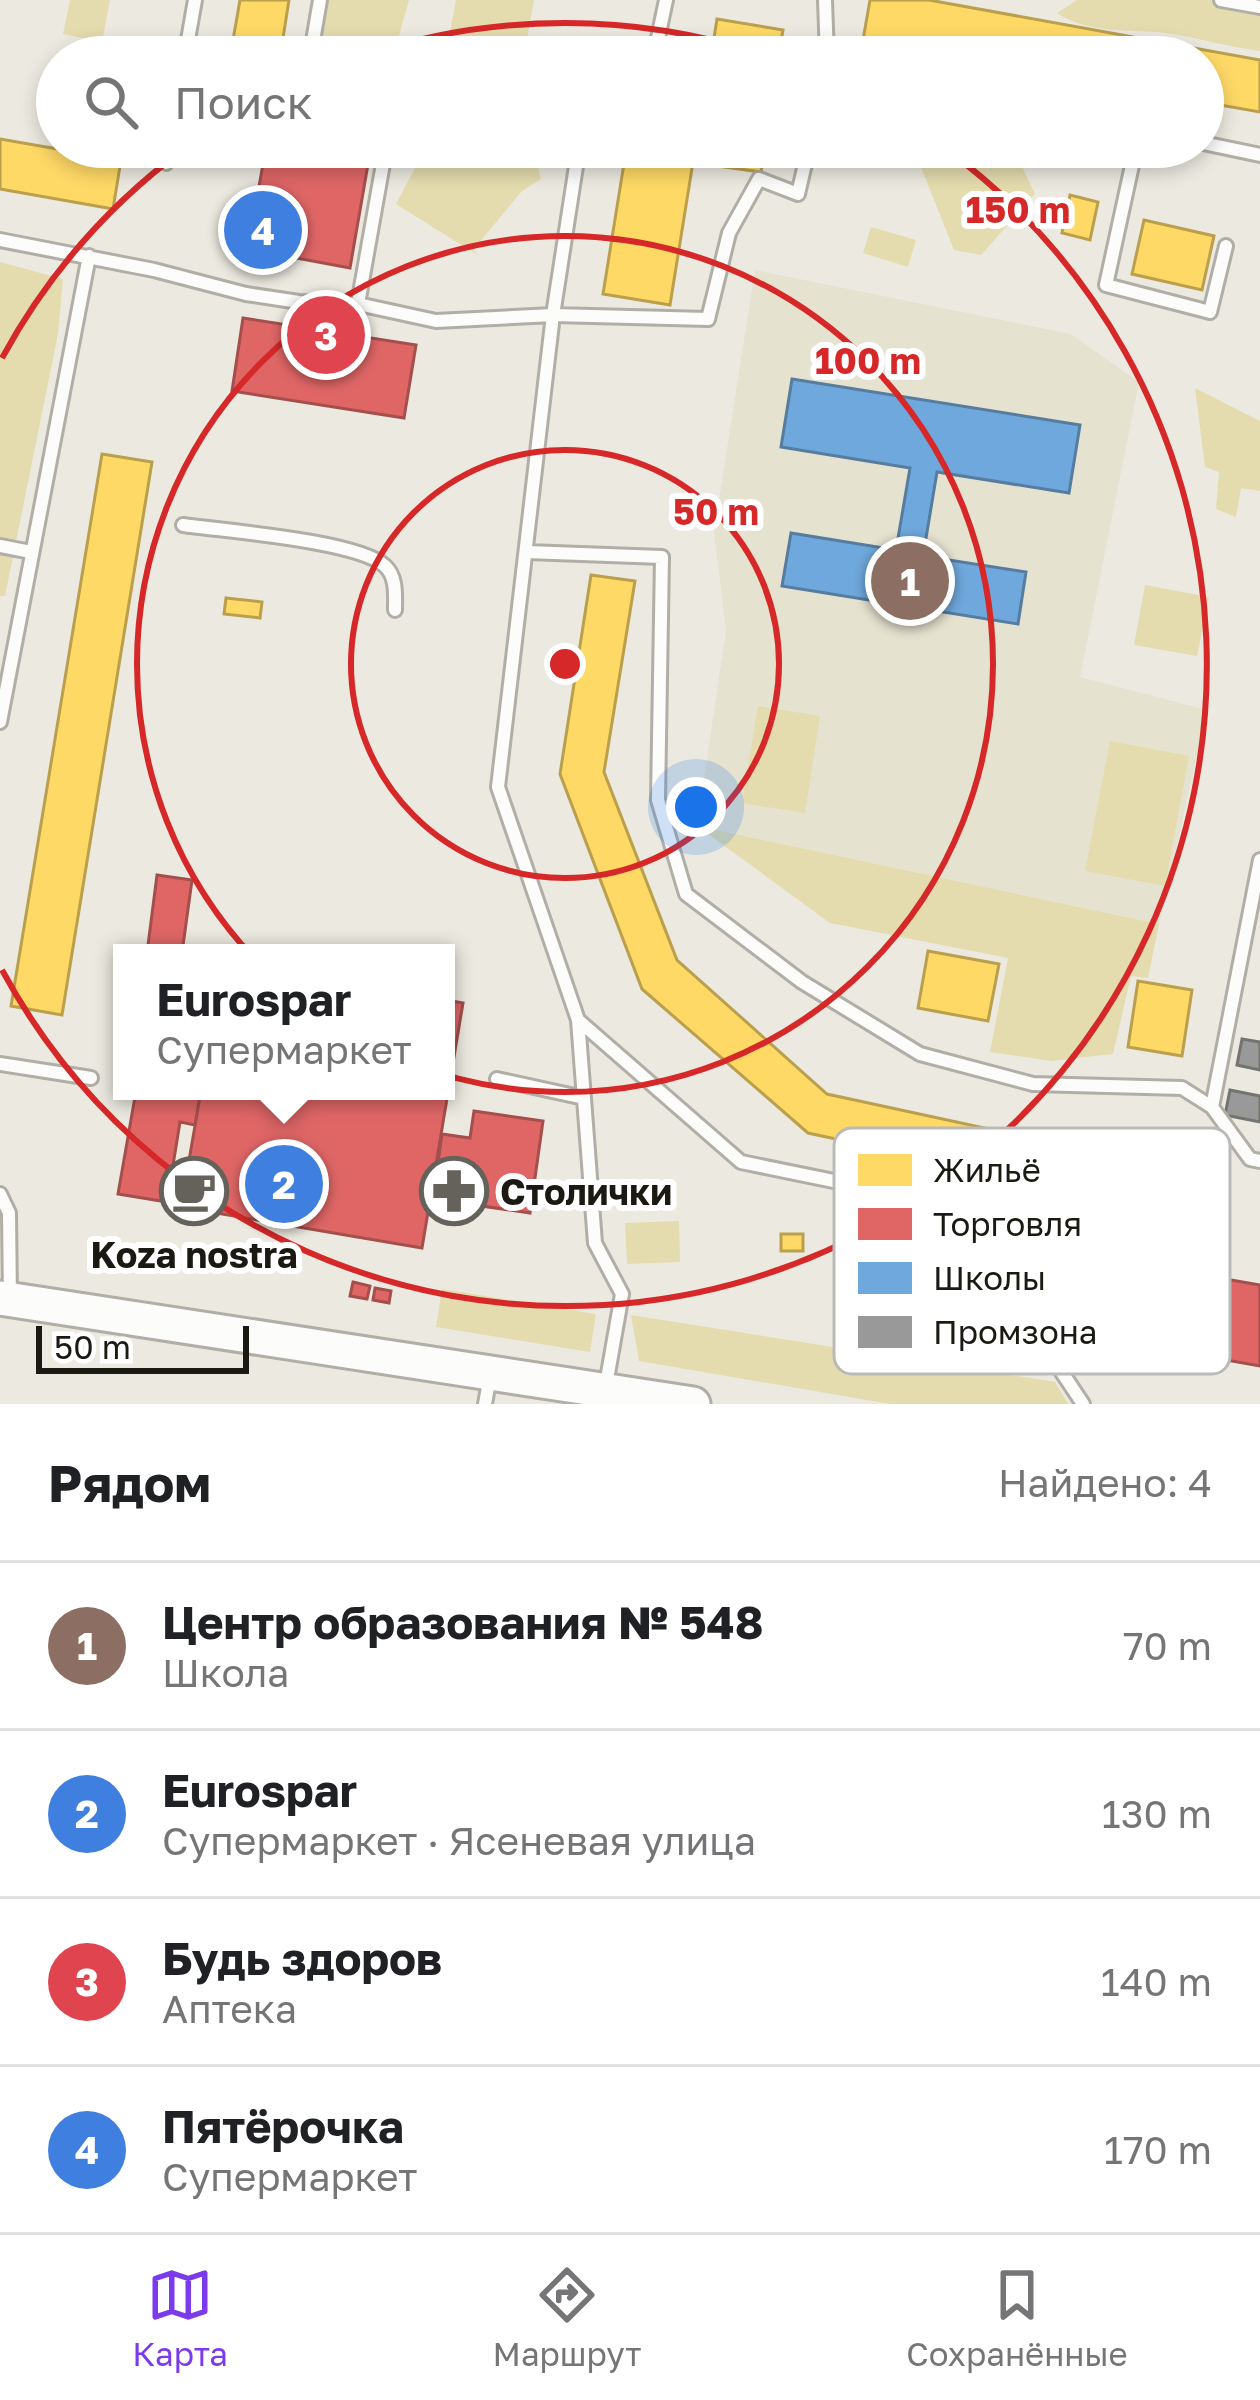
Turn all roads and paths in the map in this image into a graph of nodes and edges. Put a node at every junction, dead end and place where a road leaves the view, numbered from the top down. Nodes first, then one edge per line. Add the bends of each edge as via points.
1 (195, 0) edge
2 (320, 0) edge
3 (666, 0) edge
4 (825, 0) edge
5 (1221, 0) edge
6 (1260, 8) edge
7 (189, 36) edge
8 (314, 36) edge
9 (658, 36) edge
10 (826, 36) edge
11 (1224, 147) edge
12 (1260, 155) edge
13 (382, 168) edge
14 (576, 168) edge
15 (804, 168) edge
16 (1131, 168) edge
17 (0, 240) edge
18 (1226, 246) dead end
19 (89, 256) junction
20 (358, 304) junction
21 (553, 315) junction
22 (183, 525) dead end
23 (0, 546) edge
24 (31, 552) junction
25 (527, 552) junction
26 (395, 610) dead end
27 (0, 722) edge
28 (1260, 860) edge
29 (578, 1020) junction
30 (0, 1064) edge
31 (91, 1078) dead end
32 (497, 1079) dead end
33 (584, 1098) junction
34 (1212, 1108) junction
35 (1227, 1128) edge
36 (1230, 1132) edge
37 (1260, 1161) edge
38 (834, 1181) edge
39 (0, 1194) edge
40 (5, 1299) edge
41 (1063, 1374) edge
42 (488, 1389) edge
43 (605, 1390) junction
44 (693, 1404) edge
45 (1083, 1404) edge

1 - 7 lane
2 - 8 lane
3 - 9 lane
4 - 10 lane
5 - 6 lane
11 - 12 lane
13 - 20 lane
14 - 21 lane
15 - 21 lane via 798,194 759,179 729,233 708,319
16 - 18 lane via 1106,284 1210,312
17 - 19 lane
19 - 20 lane via 246,294
19 - 24 lane
20 - 21 lane via 436,320
21 - 25 lane
22 - 26 lane via 362,552 388,568
23 - 24 lane
24 - 27 lane
25 - 29 lane via 498,787
25 - 34 lane via 662,557 658,800 686,894 802,982 920,1054 1033,1084 1182,1088
28 - 34 lane
29 - 33 lane
29 - 38 lane via 741,1162
30 - 31 lane
32 - 33 lane
33 - 43 lane via 596,1243 622,1294
34 - 35 lane
36 - 37 lane
39 - 40 lane via 9,1214
40 - 42 main road
41 - 45 lane
42 - 43 main road
43 - 44 main road

